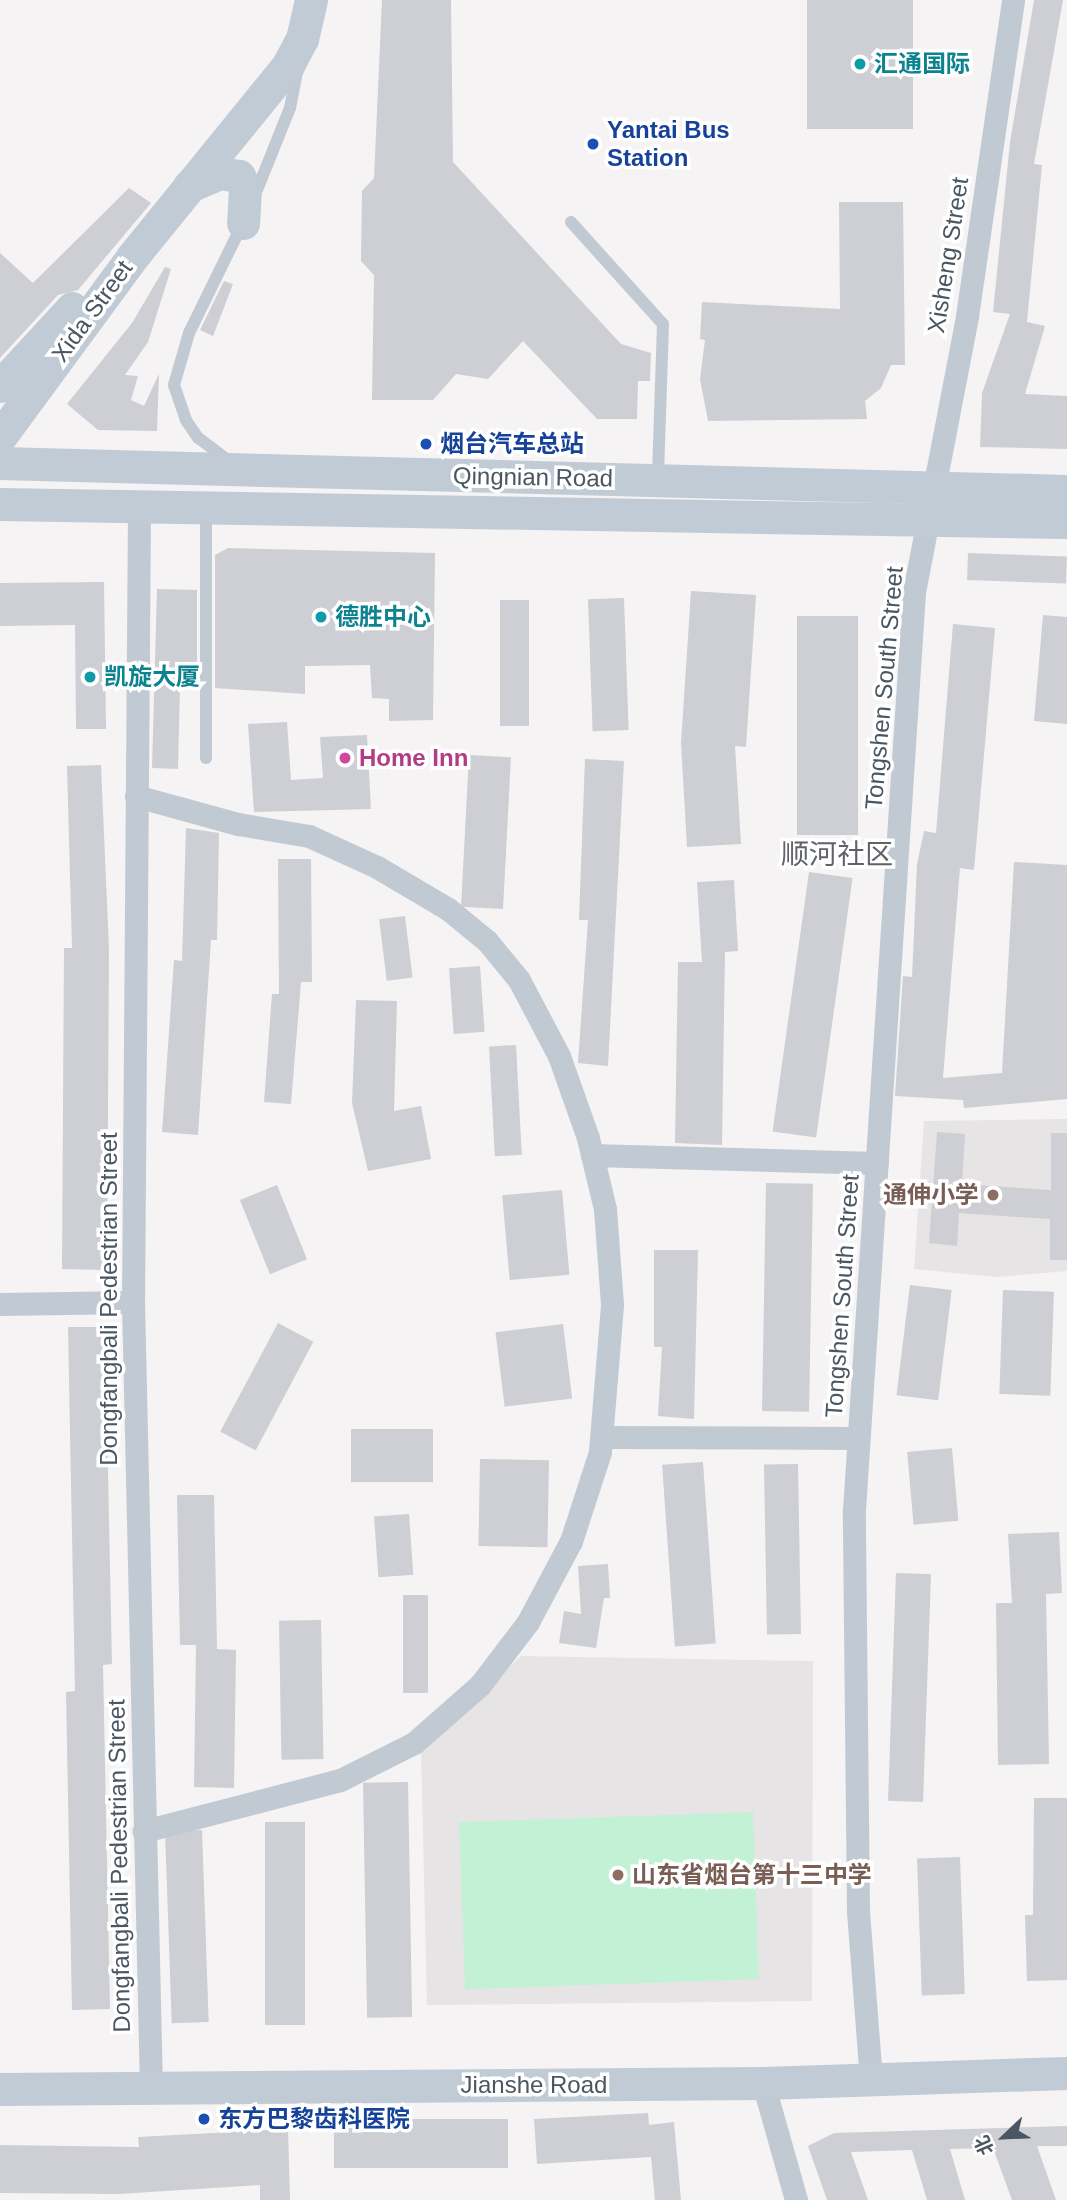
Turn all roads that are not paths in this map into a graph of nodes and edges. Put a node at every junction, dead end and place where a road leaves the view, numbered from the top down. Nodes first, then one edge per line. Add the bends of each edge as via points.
1 (311, 0) edge
2 (1013, 0) edge
3 (302, 39) junction
4 (187, 187) junction
5 (571, 222) dead end
6 (243, 223) junction
7 (0, 386) edge
8 (0, 437) edge
9 (0, 463) edge
10 (251, 473) junction
11 (658, 478) junction
12 (1067, 491) edge
13 (931, 502) junction
14 (0, 504) edge
15 (139, 509) junction
16 (206, 510) junction
17 (1067, 522) edge
18 (206, 758) dead end
19 (136, 796) junction
20 (592, 1155) junction
21 (877, 1163) junction
22 (133, 1302) junction
23 (0, 1304) edge
24 (602, 1437) junction
25 (858, 1438) junction
26 (144, 1831) junction
27 (1067, 2073) edge
28 (871, 2080) junction
29 (763, 2083) junction
30 (151, 2088) junction
31 (0, 2089) edge
32 (796, 2200) edge

1 - 3 main road, Xida Street
2 - 13 street, Xisheng Street via 967,316
3 - 4 main road, Xida Street via 268,92
3 - 6 lane via 290,108
4 - 6 main road via 220,173 239,176 245,188
4 - 7 main road, Xida Street
4 - 8 main road, Xida Street
5 - 11 lane via 663,324
6 - 10 lane via 189,332 174,385 186,420 198,438
9 - 10 main road, Qingnian Road
10 - 11 main road, Qingnian Road
11 - 13 main road, Qingnian Road
12 - 13 main road, Qingnian Road
13 - 16 main road, Qingnian Road
13 - 17 main road, Qingnian Road
13 - 21 street, Tongshen South Street via 914,592
14 - 15 main road, Qingnian Road
15 - 16 main road, Qingnian Road
15 - 19 street, Dongfangbali Pedestrian Street
16 - 18 lane
19 - 20 street via 238,824 309,836 377,867 448,909 487,941 519,980 559,1056
19 - 22 street, Dongfangbali Pedestrian Street
20 - 21 street
20 - 24 street via 605,1209 612,1305
21 - 25 street, Tongshen South Street
22 - 23 street
22 - 26 street, Dongfangbali Pedestrian Street
24 - 25 street
24 - 26 street via 571,1541 528,1622 480,1685 414,1743 340,1780
25 - 28 street, Tongshen South Street via 853,1510 858,1912
26 - 30 street, Dongfangbali Pedestrian Street
27 - 28 main road, Jianshe Road
28 - 29 main road, Jianshe Road
29 - 30 main road, Jianshe Road
29 - 32 street
30 - 31 main road, Jianshe Road

